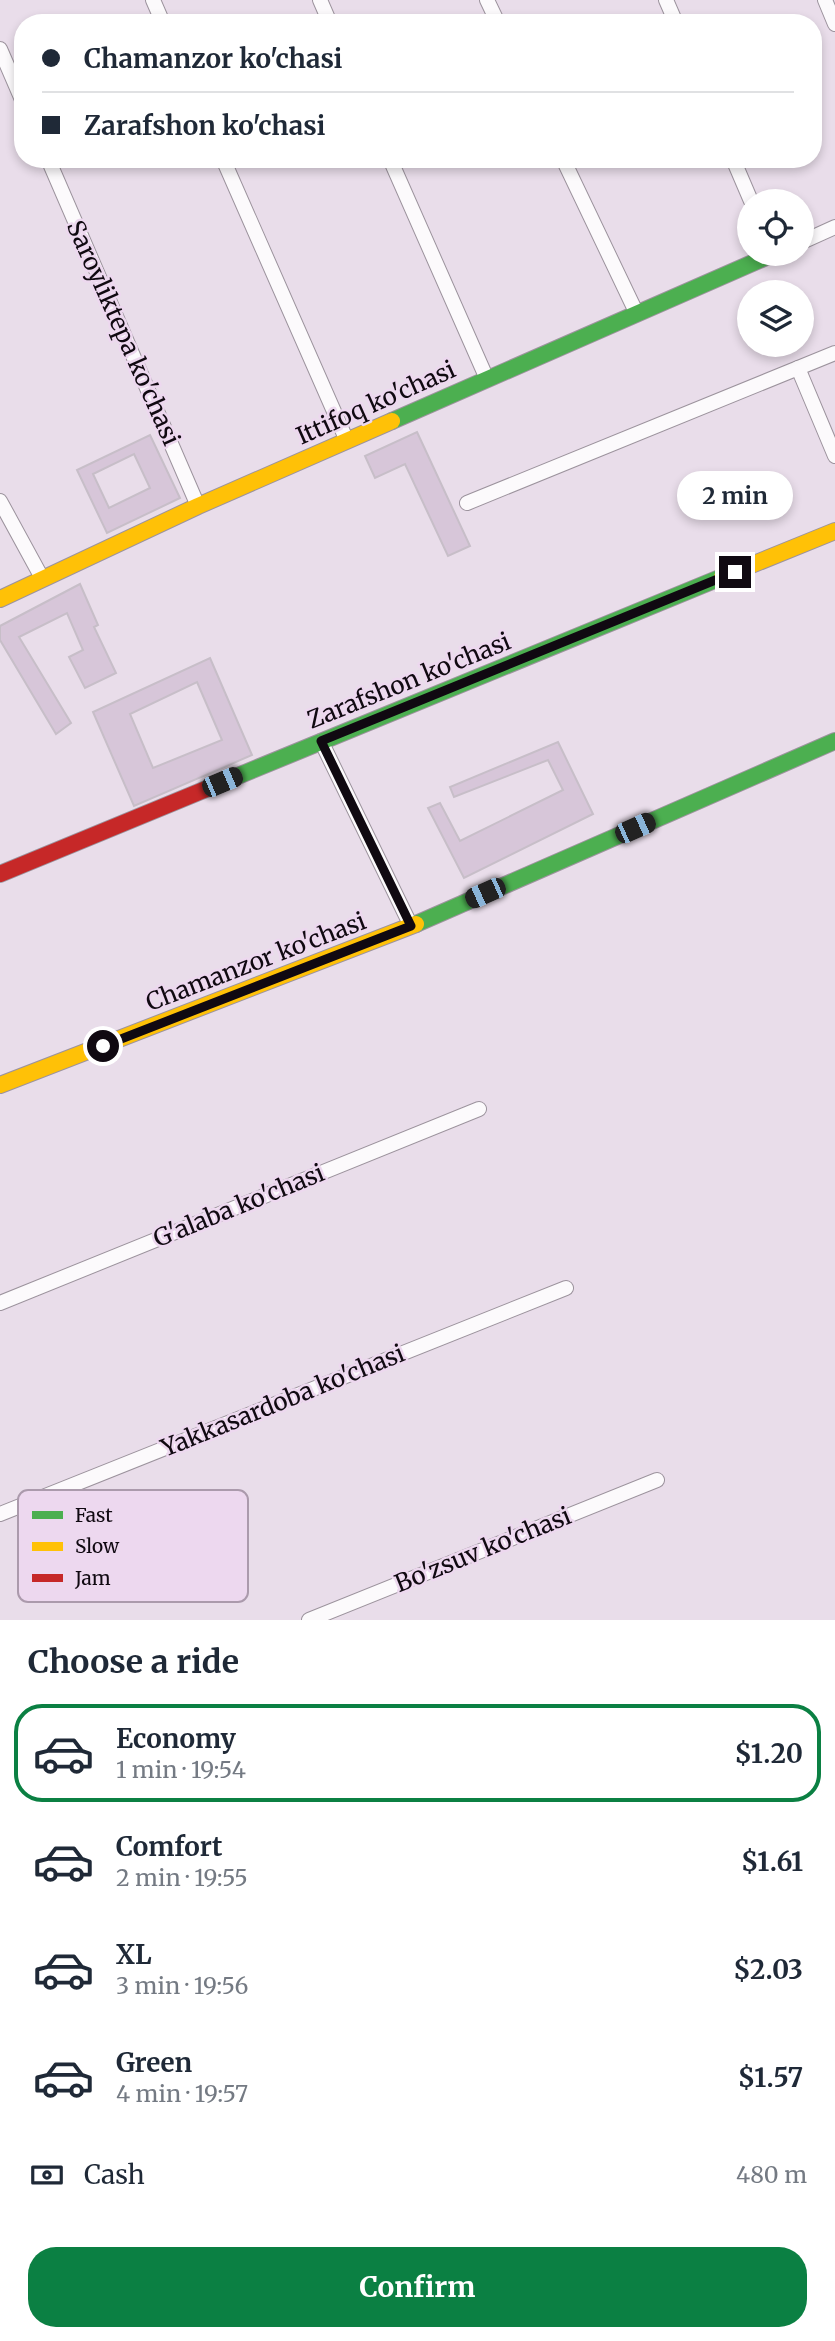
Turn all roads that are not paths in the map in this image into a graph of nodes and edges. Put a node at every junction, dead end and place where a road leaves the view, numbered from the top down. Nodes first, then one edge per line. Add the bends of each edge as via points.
1 (825, 0) edge
2 (835, 24) edge
3 (0, 49) edge
4 (14, 81) edge
5 (52, 168) edge
6 (227, 168) edge
7 (394, 168) edge
8 (567, 168) edge
9 (737, 168) edge
10 (746, 189) edge
11 (835, 227) edge
12 (814, 237) edge
13 (746, 266) edge
14 (636, 314) junction
15 (835, 353) edge
16 (797, 368) junction
17 (487, 379) junction
18 (347, 441) junction
19 (835, 456) edge
20 (0, 501) edge
21 (467, 503) dead end
22 (198, 506) junction
23 (835, 531) edge
24 (42, 578) junction
25 (0, 599) edge
26 (321, 741) junction
27 (835, 741) edge
28 (0, 874) edge
29 (411, 926) junction
30 (0, 1085) edge
31 (479, 1109) dead end
32 (566, 1288) dead end
33 (0, 1303) edge
34 (657, 1480) dead end
35 (60, 1490) edge
36 (18, 1507) edge
37 (0, 1514) edge
38 (309, 1620) edge

1 - 2 street
3 - 4 street
5 - 22 street, Saroyliktepa ko'chasi
6 - 18 street
7 - 17 street
8 - 14 street
9 - 10 street
11 - 12 street
13 - 14 street, Ittifoq ko'chasi
14 - 17 street, Ittifoq ko'chasi
15 - 16 street
16 - 19 street
16 - 21 street
17 - 18 street, Ittifoq ko'chasi
18 - 22 street, Ittifoq ko'chasi
20 - 24 street
22 - 24 street, Ittifoq ko'chasi
23 - 26 street, Zarafshon ko'chasi
24 - 25 street, Ittifoq ko'chasi
26 - 28 street, Zarafshon ko'chasi
26 - 29 street
27 - 29 street, Chamanzor ko'chasi
29 - 30 street, Chamanzor ko'chasi
31 - 33 street, G'alaba ko'chasi
32 - 35 street, Yakkasardoba ko'chasi
34 - 38 street, Bo'zsuv ko'chasi
36 - 37 street, Yakkasardoba ko'chasi

